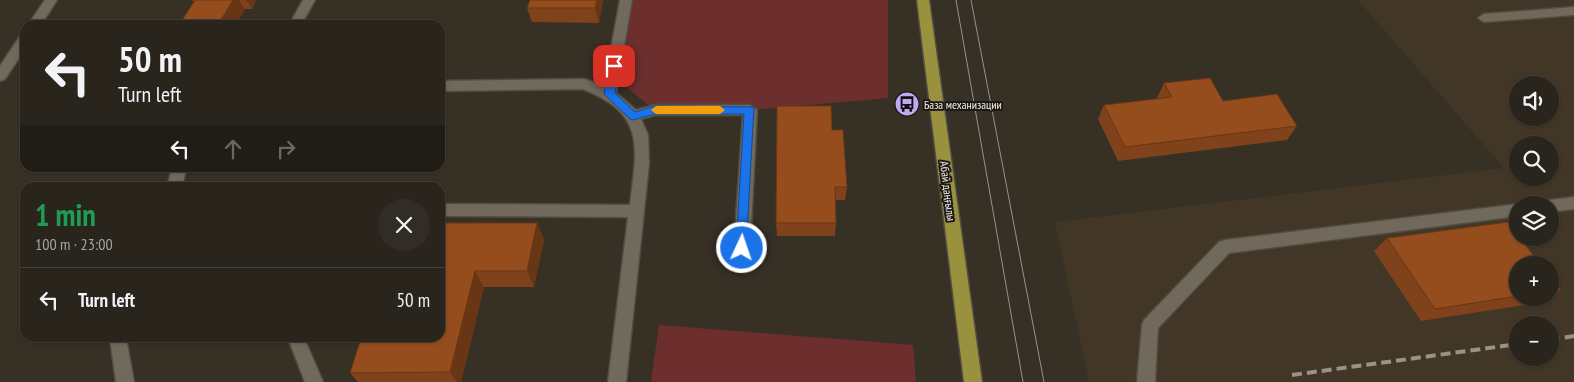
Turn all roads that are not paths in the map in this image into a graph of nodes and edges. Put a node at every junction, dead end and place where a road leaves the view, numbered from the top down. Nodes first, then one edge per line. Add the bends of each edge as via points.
1 (51, 0) edge
2 (309, 0) edge
3 (626, 0) edge
4 (923, 0) edge
5 (1574, 11) edge
6 (1484, 18) dead end
7 (37, 20) edge
8 (298, 20) edge
9 (20, 46) edge
10 (0, 76) edge
11 (445, 86) edge
12 (610, 94) junction
13 (633, 116) junction
14 (1574, 203) edge
15 (1559, 205) edge
16 (445, 210) edge
17 (637, 211) junction
18 (1509, 211) edge
19 (742, 248) dead end
20 (119, 342) edge
21 (298, 342) edge
22 (125, 382) edge
23 (314, 382) edge
24 (617, 382) edge
25 (973, 382) edge
26 (1146, 382) edge

1 - 7 street
2 - 8 street
3 - 12 street
4 - 25 main road, Абай даңғылы
5 - 6 street
9 - 10 street
11 - 12 street via 584,84
12 - 13 street
13 - 17 street via 641,135
13 - 19 street via 655,110 750,110
14 - 15 street
16 - 17 street
17 - 24 street
18 - 26 street via 1225,247 1150,325
20 - 22 street
21 - 23 street

